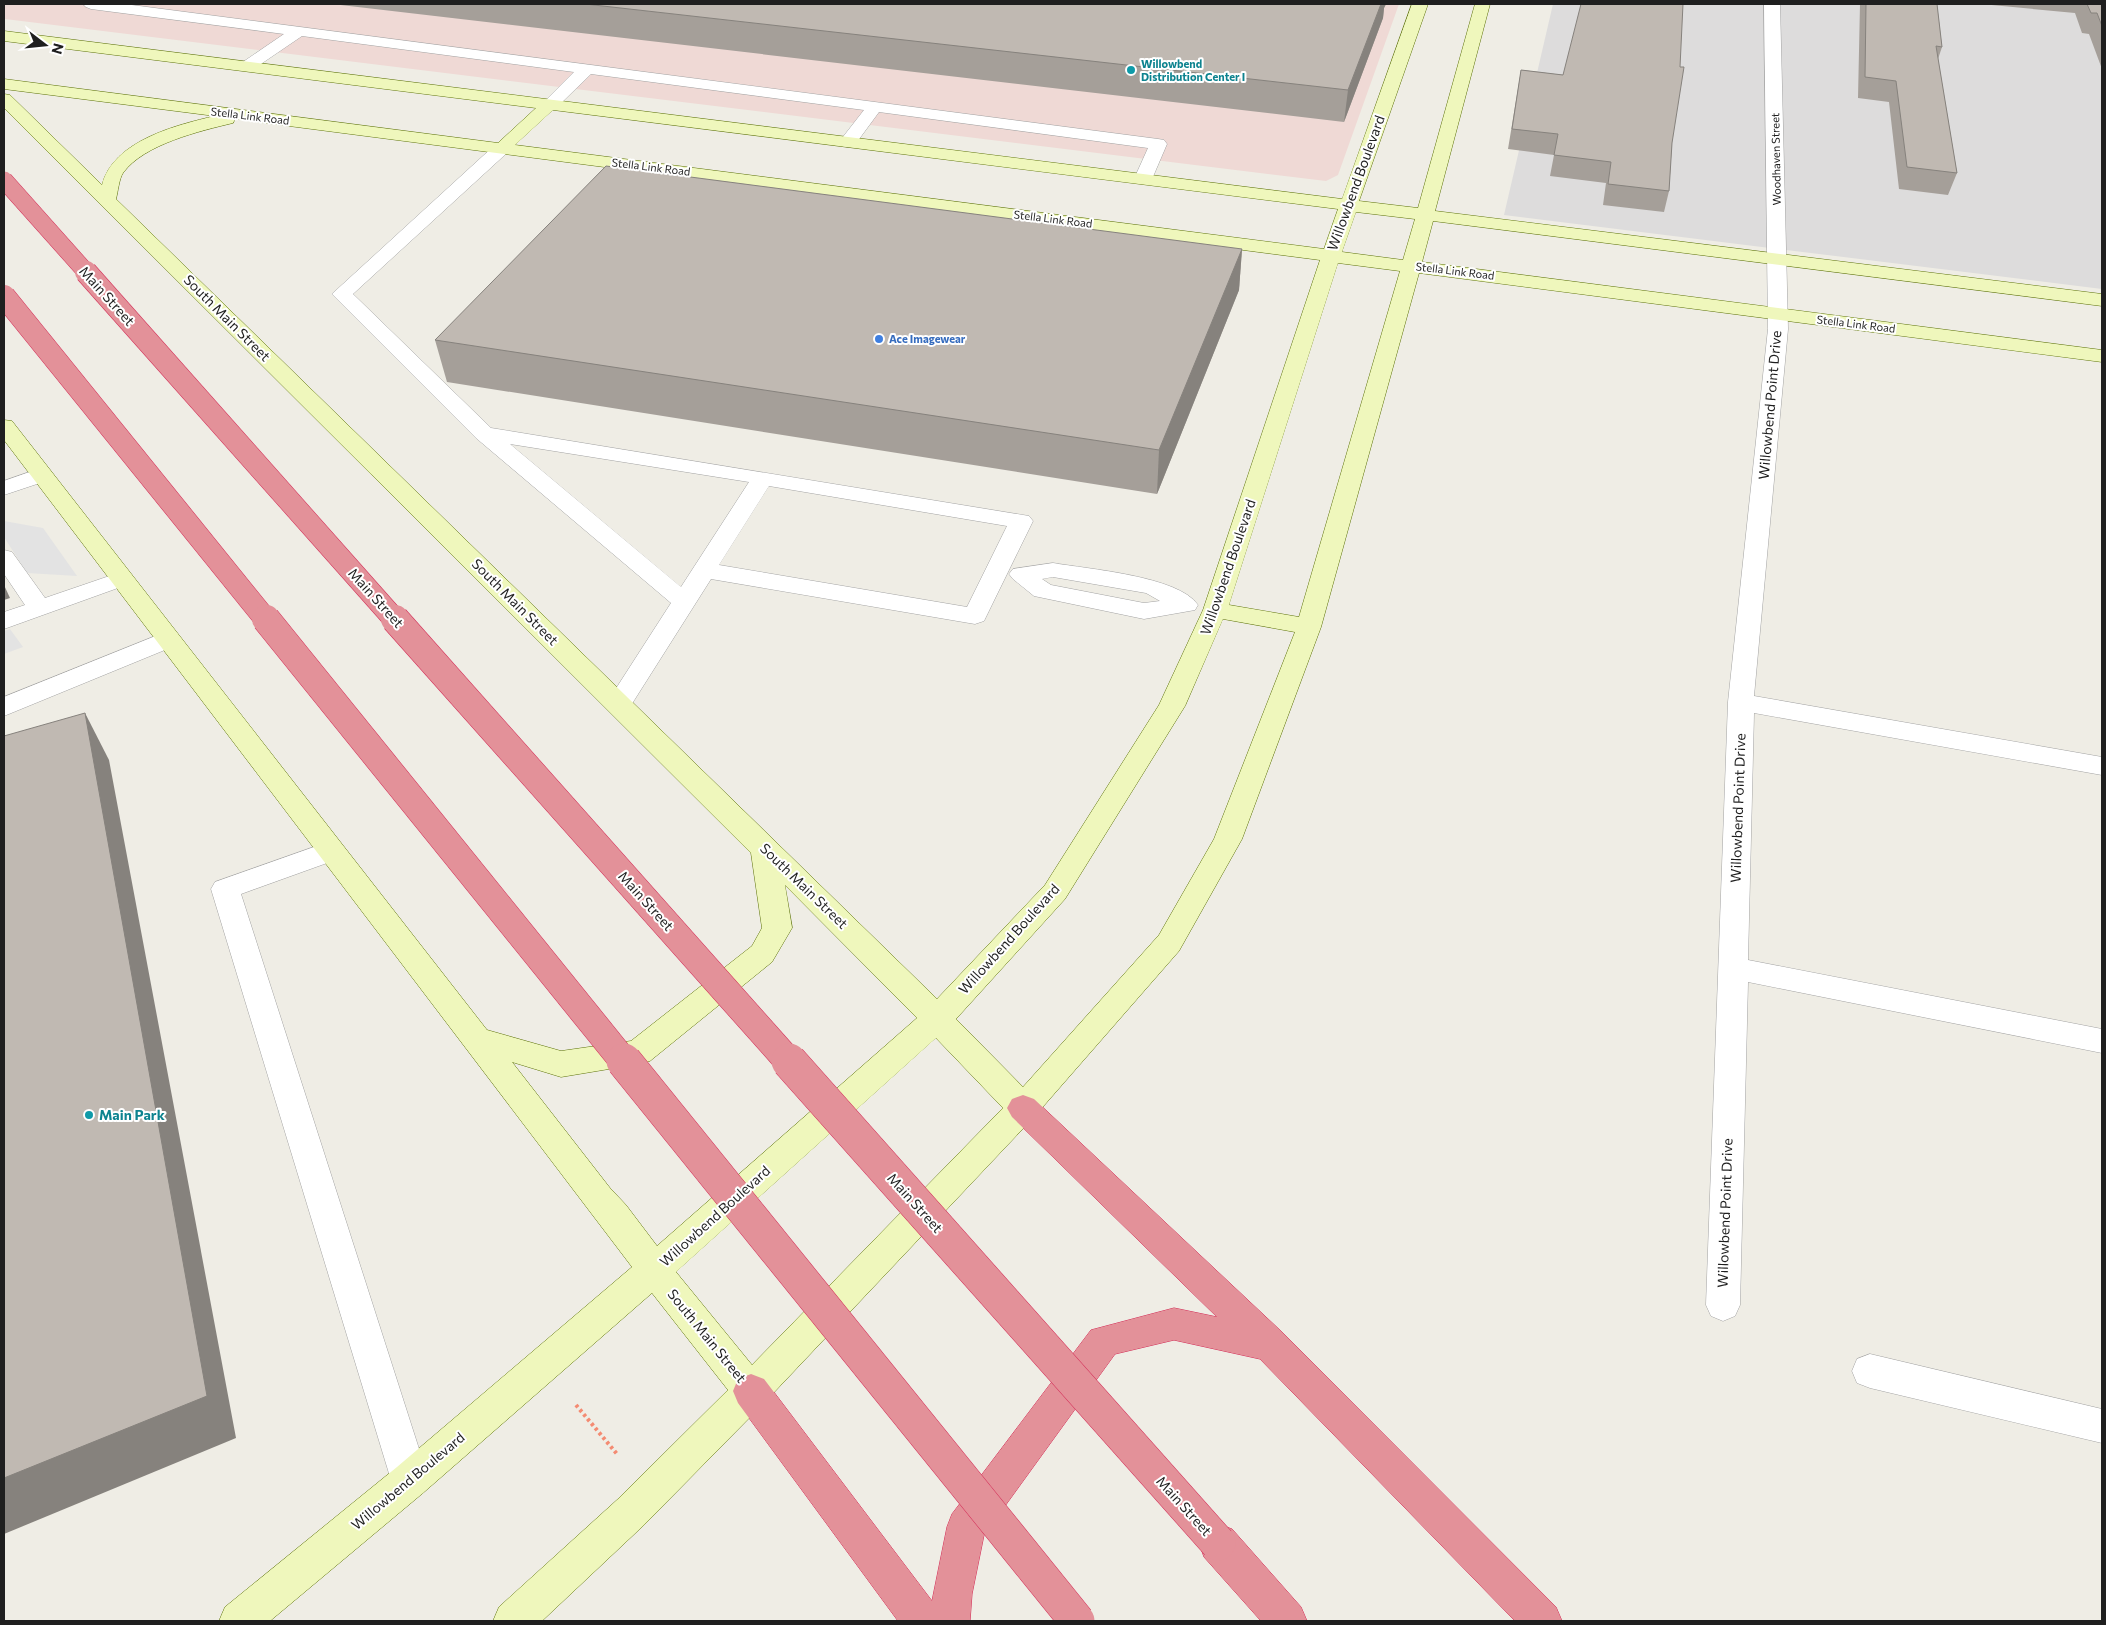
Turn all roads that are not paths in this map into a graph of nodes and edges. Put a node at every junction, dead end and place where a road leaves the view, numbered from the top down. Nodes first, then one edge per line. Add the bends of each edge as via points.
1 (91, 4) edge
2 (1420, 4) edge
3 (1483, 4) edge
4 (1772, 4) edge
5 (299, 31) junction
6 (4, 36) edge
7 (246, 67) junction
8 (587, 69) junction
9 (4, 84) edge
10 (4, 99) edge
11 (549, 105) junction
12 (875, 107) junction
13 (244, 115) junction
14 (848, 142) junction
15 (502, 148) junction
16 (1142, 179) junction
17 (4, 180) edge
18 (107, 200) junction
19 (1348, 205) junction
20 (1425, 215) junction
21 (1331, 255) junction
22 (1778, 259) junction
23 (1412, 266) junction
24 (4, 296) edge
25 (2102, 300) edge
26 (1778, 314) junction
27 (2102, 356) edge
28 (4, 426) edge
29 (484, 433) junction
30 (41, 475) junction
31 (763, 478) junction
32 (4, 488) edge
33 (4, 557) edge
34 (704, 570) junction
35 (1009, 572) junction
36 (121, 579) junction
37 (683, 601) junction
38 (40, 608) junction
39 (1215, 610) junction
40 (4, 622) edge
41 (1309, 627) junction
42 (168, 639) junction
43 (1741, 702) junction
44 (619, 704) junction
45 (4, 707) edge
46 (2102, 766) edge
47 (765, 849) junction
48 (331, 851) junction
49 (1733, 968) junction
50 (938, 1018) junction
51 (475, 1038) junction
52 (2102, 1041) edge
53 (1022, 1108) junction
54 (654, 1270) junction
55 (1722, 1304) dead end
56 (1270, 1345) junction
57 (1870, 1372) dead end
58 (751, 1391) junction
59 (2102, 1426) edge
60 (410, 1480) junction
61 (239, 1621) edge
62 (513, 1621) edge
63 (922, 1621) edge
64 (950, 1621) edge
65 (1077, 1621) edge
66 (1288, 1621) edge
67 (1542, 1621) edge

1 - 5 street
2 - 19 main road, Willowbend Boulevard
3 - 20 main road
4 - 22 street, Woodhaven Street
5 - 7 street
5 - 8 street
6 - 7 main road
7 - 11 main road
8 - 11 street
8 - 12 street
9 - 13 main road, Stella Link Road
10 - 18 main road, South Main Street
11 - 14 main road
11 - 15 main road
12 - 14 street
12 - 16 street via 1158,144
13 - 15 main road, Stella Link Road
13 - 18 main road via 200,125 138,150 114,172
14 - 16 main road
15 - 21 main road, Stella Link Road
15 - 29 street via 342,294
16 - 19 main road
17 - 66 highway, Main Street, bridge
18 - 44 main road, South Main Street
19 - 20 main road
19 - 21 main road, Willowbend Boulevard
20 - 22 main road
20 - 23 main road
21 - 23 main road, Stella Link Road
21 - 39 main road, Willowbend Boulevard
22 - 25 main road
22 - 26 street, Woodhaven Street
23 - 26 main road, Stella Link Road
23 - 41 main road
24 - 65 highway, bridge
26 - 27 main road, Stella Link Road
26 - 43 street, Willowbend Point Drive
28 - 30 main road, South Main Street
29 - 31 street
29 - 37 street
30 - 32 street
30 - 36 main road, South Main Street
31 - 34 street
31 - 35 street via 1020,521
33 - 38 street
34 - 35 street via 975,616
34 - 37 street
35 - 39 street via 1043,591 1144,611 1186,605
36 - 38 street
36 - 42 main road, South Main Street
37 - 44 street
38 - 40 street
39 - 41 main road
39 - 50 main road, Willowbend Boulevard via 1172,706 1055,892
41 - 53 main road via 1228,839 1169,943
42 - 45 street
42 - 48 main road, South Main Street
43 - 46 street
43 - 49 street, Willowbend Point Drive
44 - 47 main road, South Main Street
47 - 50 main road, South Main Street
47 - 51 main road via 776,928 762,954 639,1052 561,1064
48 - 51 main road, South Main Street
48 - 60 street via 225,889
49 - 52 street
49 - 55 street, Willowbend Point Drive
50 - 53 main road, South Main Street
50 - 54 main road, Willowbend Boulevard
51 - 54 main road, South Main Street
53 - 56 highway
53 - 58 main road
54 - 58 main road, South Main Street
54 - 60 main road, Willowbend Boulevard
56 - 64 highway via 1174,1324 1104,1341 966,1527 952,1594
56 - 67 highway
57 - 59 street
58 - 62 main road via 631,1512
58 - 63 highway
60 - 61 main road, Willowbend Boulevard

